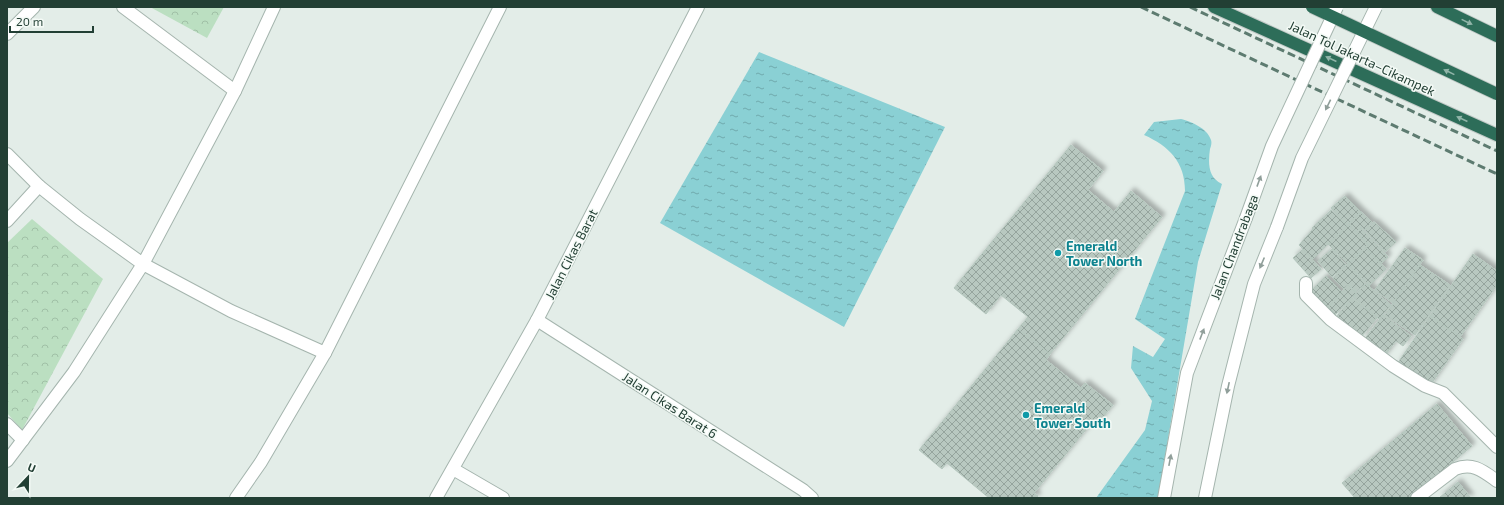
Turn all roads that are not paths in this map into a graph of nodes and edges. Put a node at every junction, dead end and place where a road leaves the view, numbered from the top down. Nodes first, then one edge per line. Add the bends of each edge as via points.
1 (34, 7) edge
2 (123, 7) edge
3 (274, 7) edge
4 (500, 7) edge
5 (698, 7) edge
6 (1214, 7) edge
7 (1312, 7) edge
8 (1337, 7) edge
9 (1376, 7) edge
10 (1437, 7) edge
11 (7, 34) edge
12 (1497, 36) edge
13 (236, 91) junction
14 (1497, 94) edge
15 (1497, 135) edge
16 (7, 154) edge
17 (39, 186) junction
18 (7, 221) edge
19 (143, 264) junction
20 (1306, 283) dead end
21 (537, 320) junction
22 (325, 353) junction
23 (7, 424) edge
24 (23, 440) junction
25 (1497, 447) edge
26 (7, 461) edge
27 (453, 468) junction
28 (1497, 481) edge
29 (808, 494) edge
30 (236, 498) edge
31 (436, 498) edge
32 (503, 498) edge
33 (1164, 498) edge
34 (1206, 498) edge
35 (1418, 498) edge

1 - 11 street
2 - 13 street
3 - 13 street
4 - 22 street
5 - 21 street, Jalan Cikas Barat
15 -> 6 highway, Jalan Tol Jakarta–Cikampek
14 -> 7 highway, bridge
33 -> 8 street, Jalan Chandrabaga, bridge via 1187,373 1272,146
9 -> 34 street, bridge via 1302,158 1254,284 1228,386
10 -> 12 highway
13 - 19 street
16 - 17 street
17 - 18 street
17 - 19 street
19 - 22 street via 231,311
19 - 24 street via 74,372
20 - 25 street via 1306,295 1331,320 1393,366 1425,386 1443,393
21 - 27 street, Jalan Cikas Barat
21 - 29 street, Jalan Cikas Barat 6
22 - 30 street via 261,462
23 - 24 street
24 - 26 street
27 - 31 street, Jalan Cikas Barat
27 - 32 street
28 - 35 street via 1480,468 1461,466

